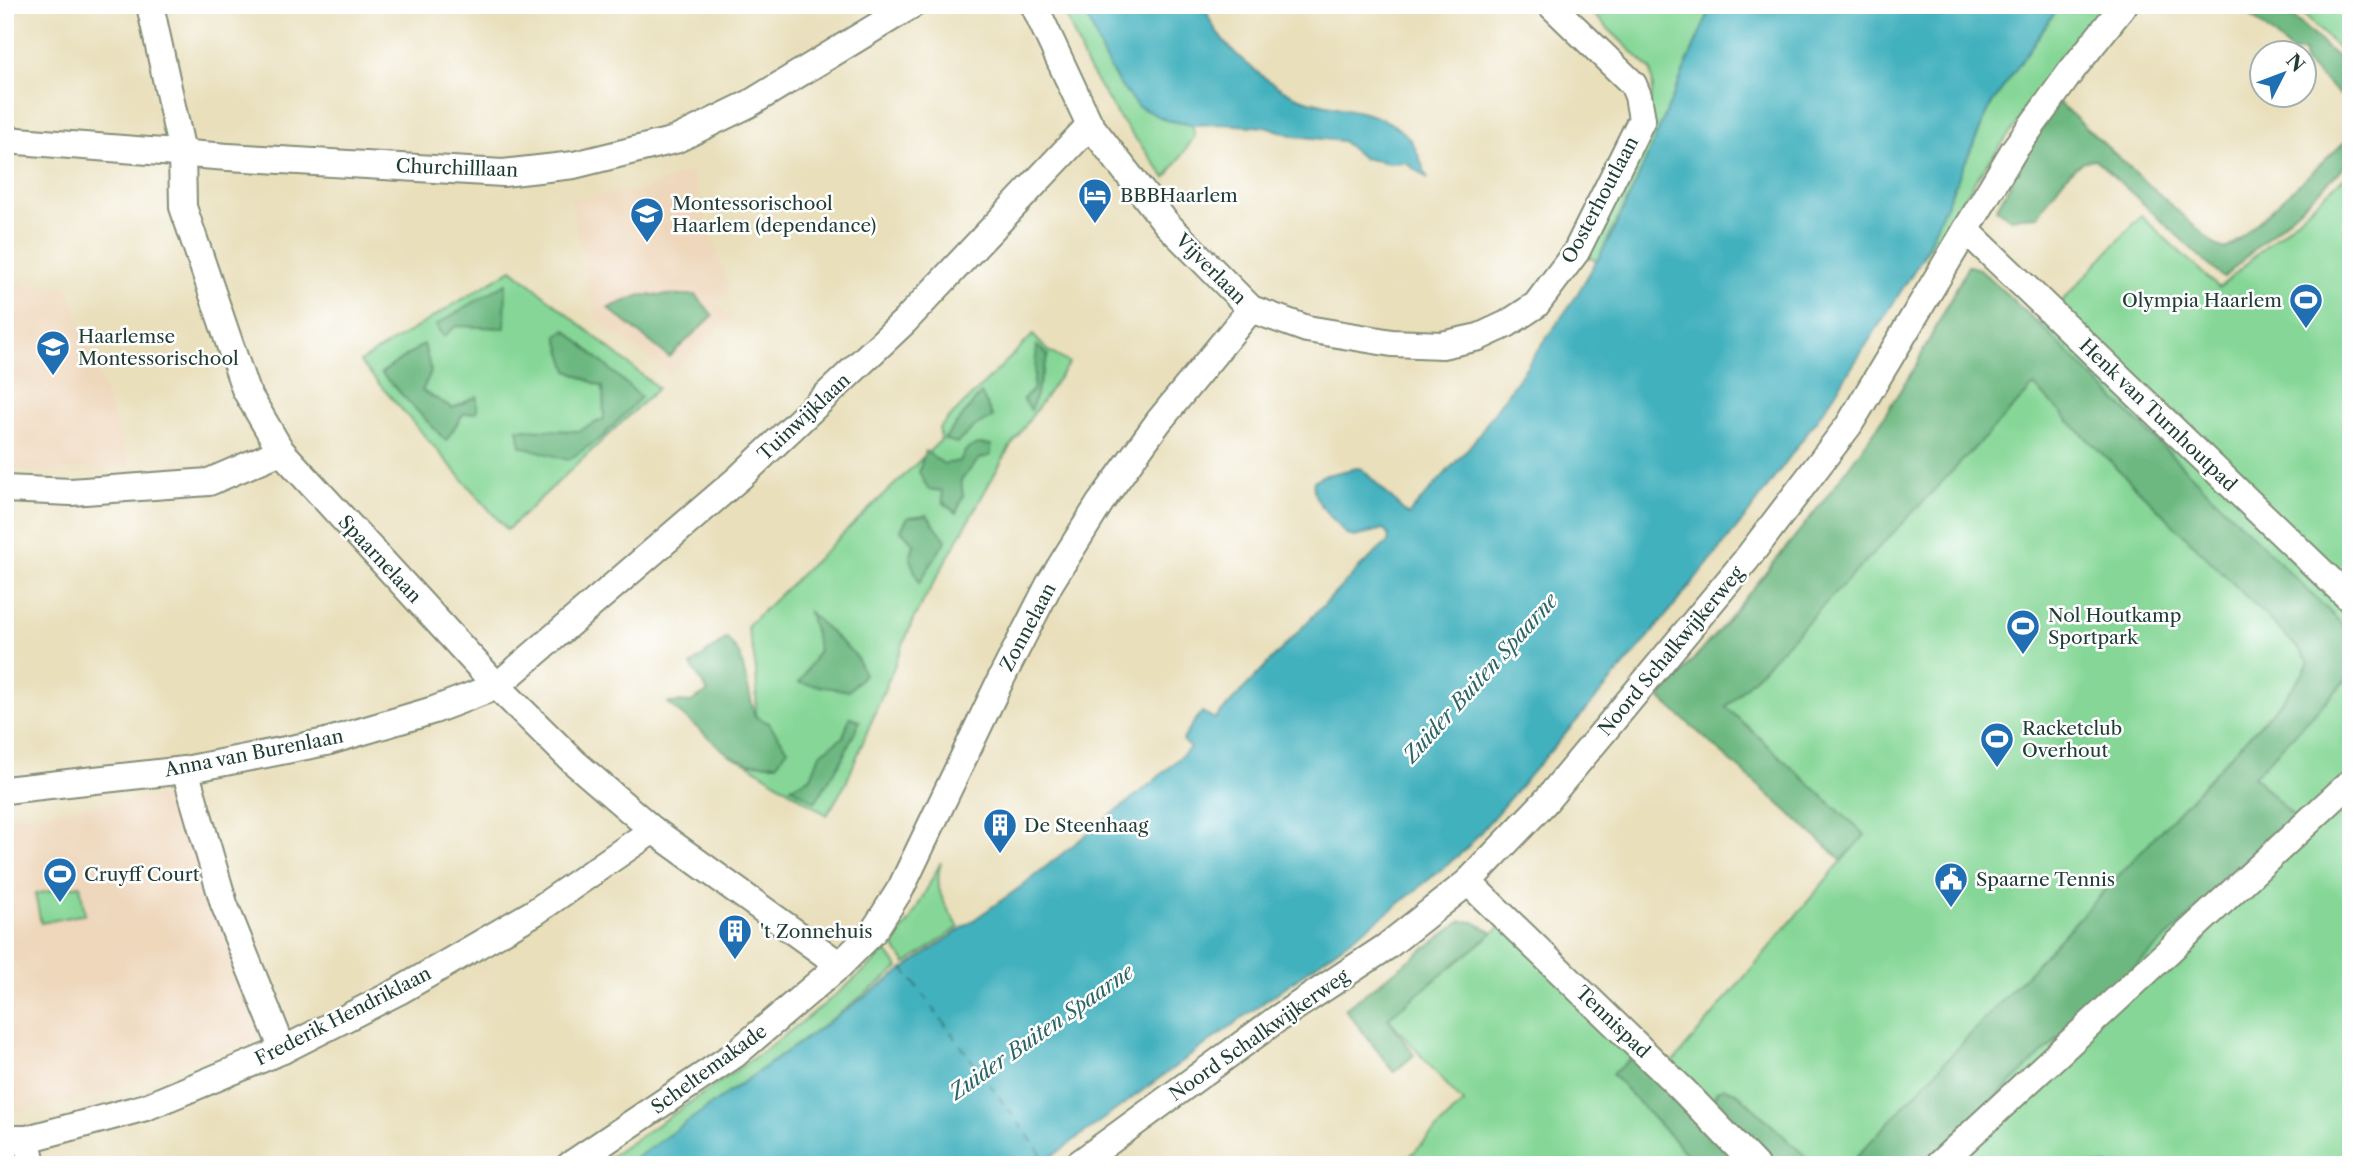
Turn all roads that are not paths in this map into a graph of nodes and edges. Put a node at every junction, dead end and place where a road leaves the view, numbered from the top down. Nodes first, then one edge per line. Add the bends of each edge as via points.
1 (150, 5) edge
2 (912, 5) edge
3 (1034, 5) edge
4 (1551, 5) edge
5 (2124, 5) edge
6 (1090, 125) junction
7 (5, 139) edge
8 (182, 152) junction
9 (1966, 230) junction
10 (1251, 309) junction
11 (1507, 324) joint
12 (281, 451) junction
13 (5, 489) edge
14 (2351, 600) edge
15 (497, 686) junction
16 (185, 769) junction
17 (2351, 782) edge
18 (5, 790) edge
19 (653, 830) junction
20 (1468, 882) junction
21 (840, 965) junction
22 (283, 1050) junction
23 (16, 1139) edge
24 (32, 1165) edge
25 (570, 1165) edge
26 (1077, 1165) edge
27 (1755, 1165) edge
28 (1938, 1165) edge

1 - 8 street, Spaarnelaan
2 - 8 street, Churchilllaan via 749,104 675,140 574,165 503,173
3 - 6 street, Vijverlaan
4 - 11 street, Oosterhoutlaan via 1633,83 1642,118 1576,252 1536,305
5 - 9 street, Noord Schalkwijkerweg via 2014,150
6 - 10 street, Vijverlaan via 1166,223
6 - 15 street, Tuinwijklaan via 876,349 740,477
7 - 8 street, Churchilllaan
8 - 12 street, Spaarnelaan via 183,207 245,389
9 - 14 street, Henk van Turnhoutpad
9 - 20 street, Noord Schalkwijkerweg via 1849,425 1795,498 1545,802
10 - 11 street, Vijverlaan via 1307,329 1392,343 1442,345 1479,337
10 - 21 street, Zonnelaan via 1159,421 1100,503 1038,606 901,888 873,932
12 - 13 street via 209,482 71,492
12 - 15 street, Spaarnelaan
15 - 16 street, Anna van Burenlaan via 326,742
15 - 19 street, Spaarnelaan via 574,762
16 - 18 street, Anna van Burenlaan
16 - 22 street via 224,904
17 - 28 street
19 - 21 street, Spaarnelaan
19 - 22 street, Frederik Hendriklaan via 535,912 399,991
20 - 26 street, Noord Schalkwijkerweg via 1386,947 1277,1019
20 - 27 street, Tennispad
21 - 25 street, Scheltemakade via 734,1055
22 - 23 street, Frederik Hendriklaan via 146,1107
23 - 24 street

